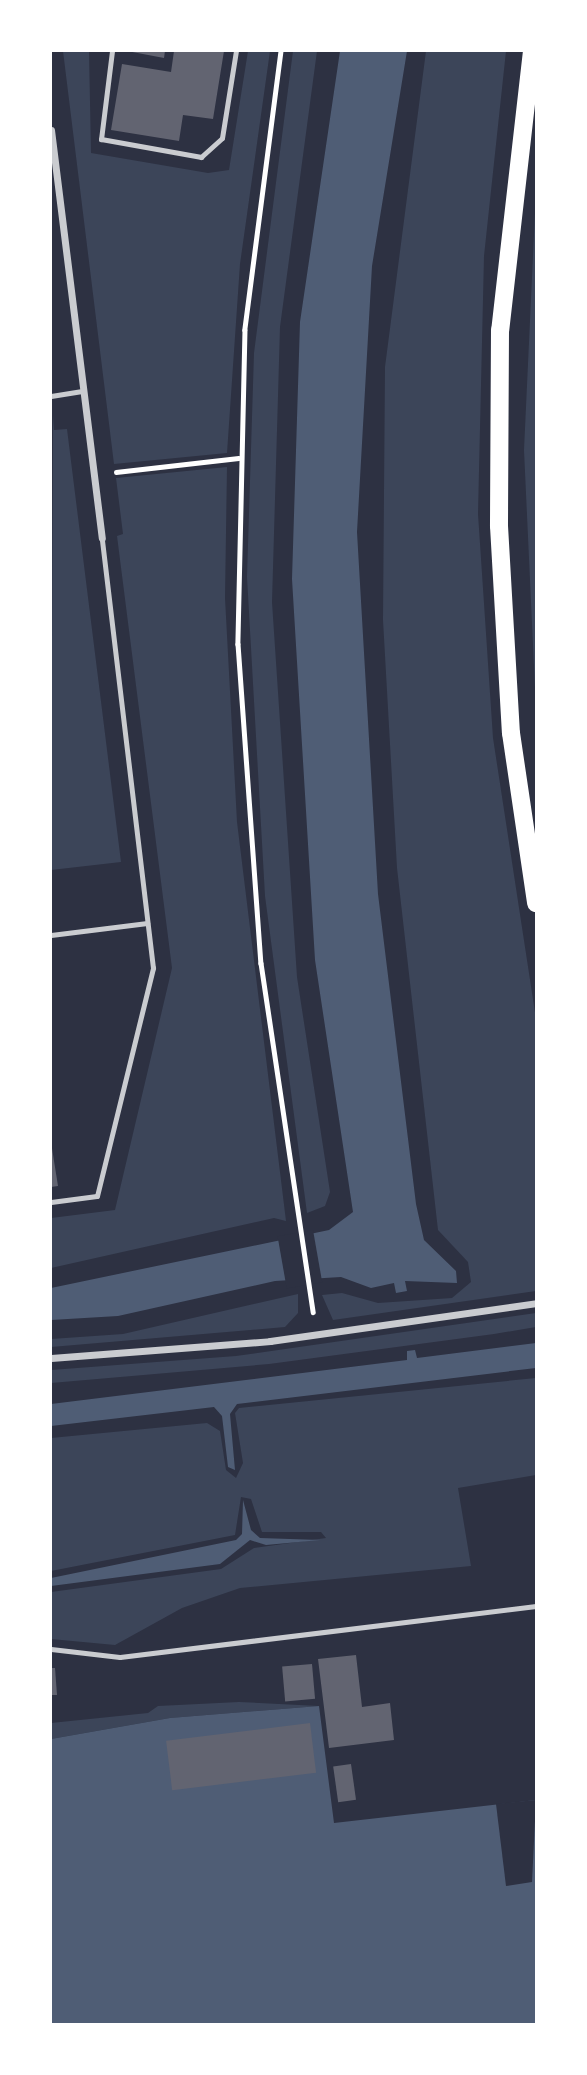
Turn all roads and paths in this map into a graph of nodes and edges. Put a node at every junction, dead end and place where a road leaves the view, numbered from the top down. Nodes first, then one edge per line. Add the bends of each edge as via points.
1 (112, 51) edge
2 (236, 51) edge
3 (282, 51) edge
4 (532, 51) edge
5 (51, 130) edge
6 (83, 391) junction
7 (51, 396) edge
8 (238, 458) junction
9 (94, 474) junction
10 (102, 538) joint
11 (536, 903) edge
12 (147, 923) junction
13 (51, 935) edge
14 (51, 1202) edge
15 (311, 1297) dead end
16 (536, 1303) edge
17 (51, 1358) edge
18 (536, 1606) edge
19 (51, 1649) edge

1 - 2 lane via 101,139 201,157 222,138
3 - 8 path via 252,254
4 - 11 main road via 500,330 499,526 511,733
5 - 6 street
6 - 7 lane
6 - 9 street
8 - 9 path
8 - 15 path via 237,644 252,877
9 - 10 street
10 - 12 lane
12 - 13 lane
12 - 14 lane via 153,968 97,1196
16 - 17 street via 258,1342
18 - 19 lane via 120,1657

